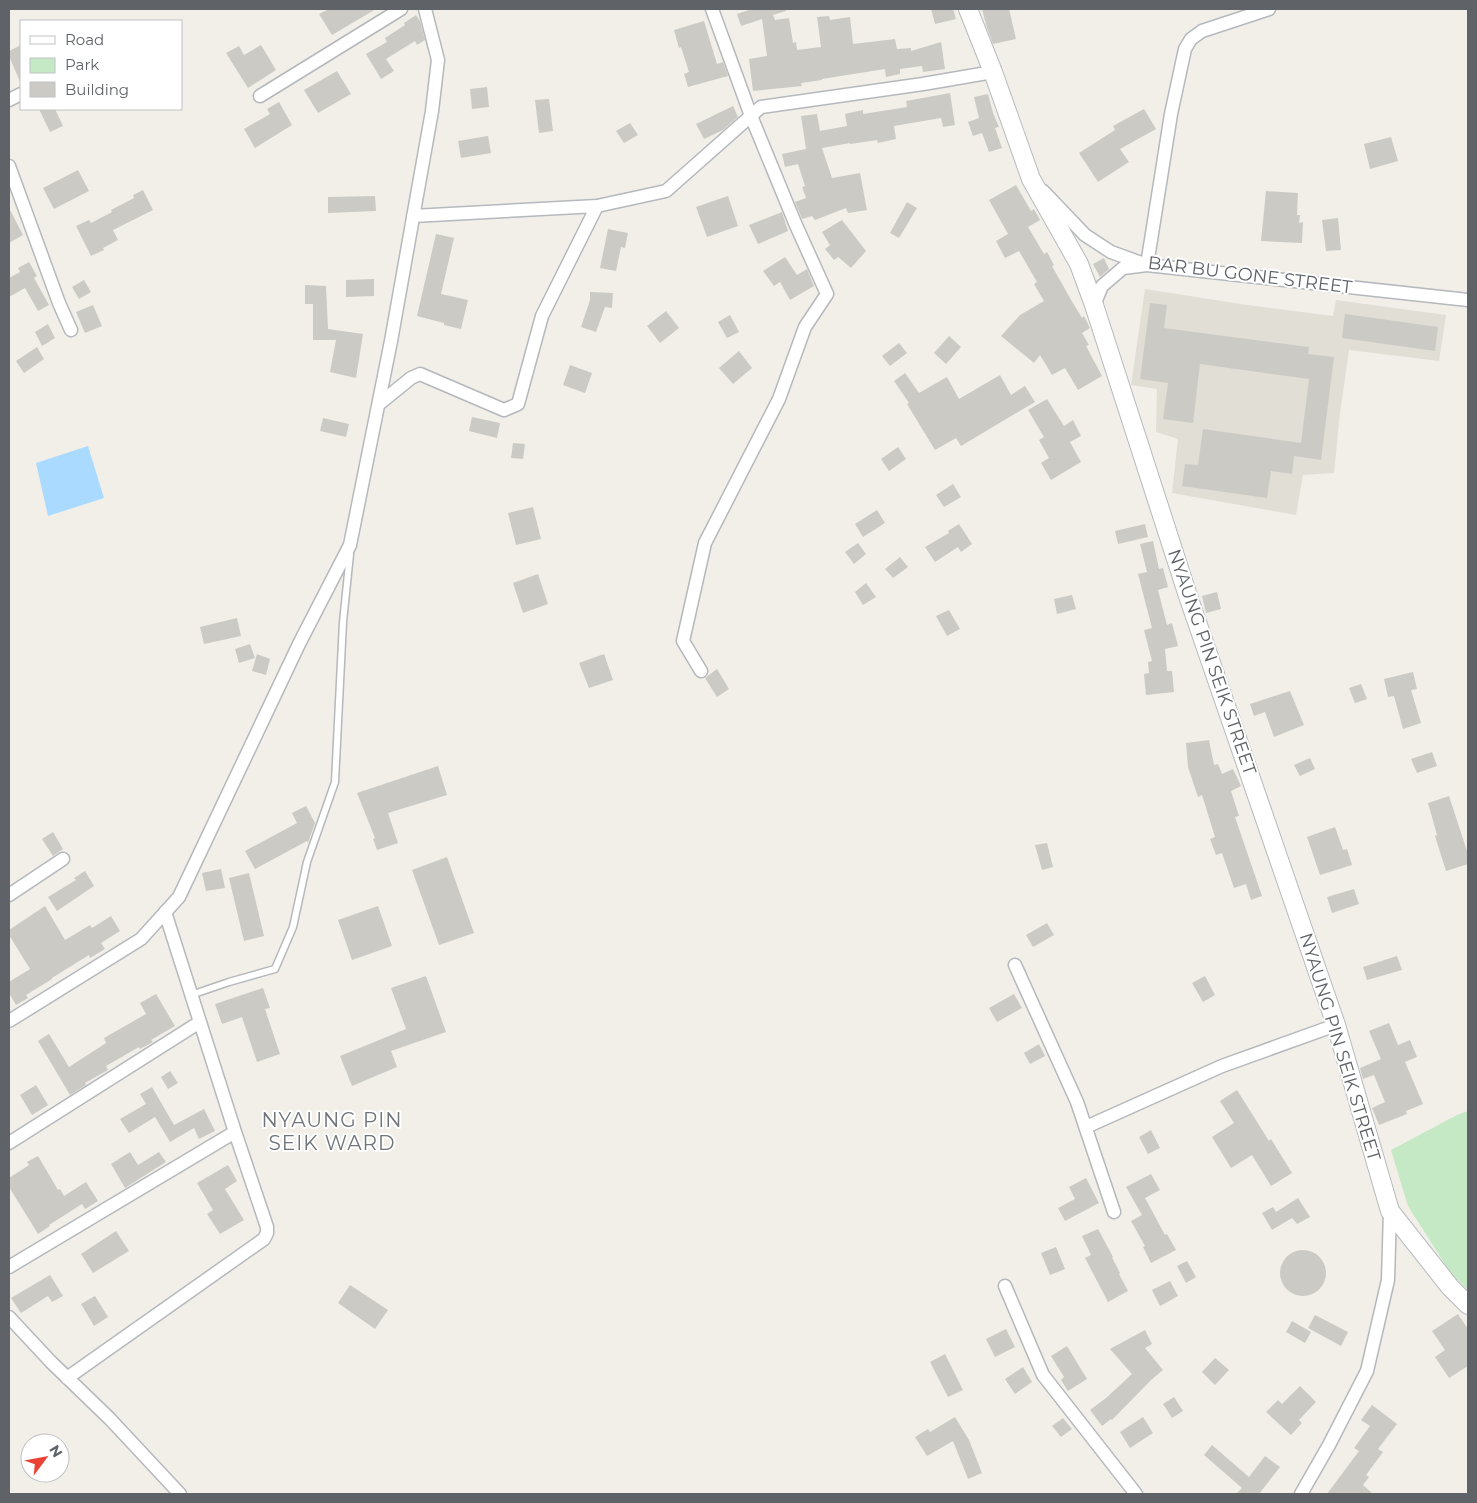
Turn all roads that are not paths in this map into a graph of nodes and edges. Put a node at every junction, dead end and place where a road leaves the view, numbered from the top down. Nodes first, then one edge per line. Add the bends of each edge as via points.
1 (401, 9) edge
2 (425, 9) edge
3 (712, 9) edge
4 (968, 9) edge
5 (1269, 9) edge
6 (993, 72) junction
7 (260, 96) dead end
8 (751, 116) junction
9 (9, 166) edge
10 (1031, 179) junction
11 (597, 206) junction
12 (413, 216) junction
13 (1147, 265) junction
14 (1468, 300) edge
15 (1094, 305) junction
16 (71, 330) dead end
17 (379, 404) junction
18 (350, 545) junction
19 (701, 671) dead end
20 (63, 859) dead end
21 (9, 895) edge
22 (165, 912) junction
23 (1015, 965) dead end
24 (191, 995) junction
25 (9, 1021) edge
26 (200, 1022) junction
27 (1336, 1025) junction
28 (1086, 1127) junction
29 (235, 1132) junction
30 (9, 1143) edge
31 (1390, 1211) junction
32 (1114, 1212) dead end
33 (9, 1267) edge
34 (1005, 1286) dead end
35 (1468, 1305) edge
36 (9, 1318) edge
37 (67, 1378) junction
38 (180, 1494) edge
39 (1136, 1494) edge
40 (1301, 1494) edge

1 - 7 street
2 - 12 street via 438,60
3 - 8 street
4 - 6 street, NYAUNG PIN SEIK STREET
5 - 13 street via 1202,32 1191,39 1185,49 1171,114
6 - 8 street via 760,107
6 - 10 street, NYAUNG PIN SEIK STREET
8 - 11 street via 666,191
8 - 19 street via 827,294 805,327 779,398 705,543 683,641
9 - 16 street
10 - 13 street, BAR BU GONE STREET via 1085,235 1111,252
10 - 15 street, NYAUNG PIN SEIK STREET via 1079,264
11 - 12 street
11 - 17 street via 542,316 518,404 504,410 420,374 410,378
12 - 17 street
13 - 14 street, BAR BU GONE STREET
13 - 15 street via 1123,268 1102,286
15 - 27 street, NYAUNG PIN SEIK STREET via 1188,596
17 - 18 street
18 - 22 street via 299,644 179,897
18 - 24 lane via 335,782 307,862 293,928 275,969
20 - 21 street
22 - 24 street
22 - 25 street via 141,939
23 - 28 street
24 - 26 street
26 - 29 street
26 - 30 street
27 - 28 street via 1222,1066
27 - 31 street, NYAUNG PIN SEIK STREET
28 - 32 street
29 - 33 street
29 - 37 street via 268,1226 264,1240
31 - 35 street, NYAUNG PIN SEIK STREET
31 - 40 street via 1388,1280 1367,1371
34 - 39 street via 1043,1375
36 - 37 street
37 - 38 street

